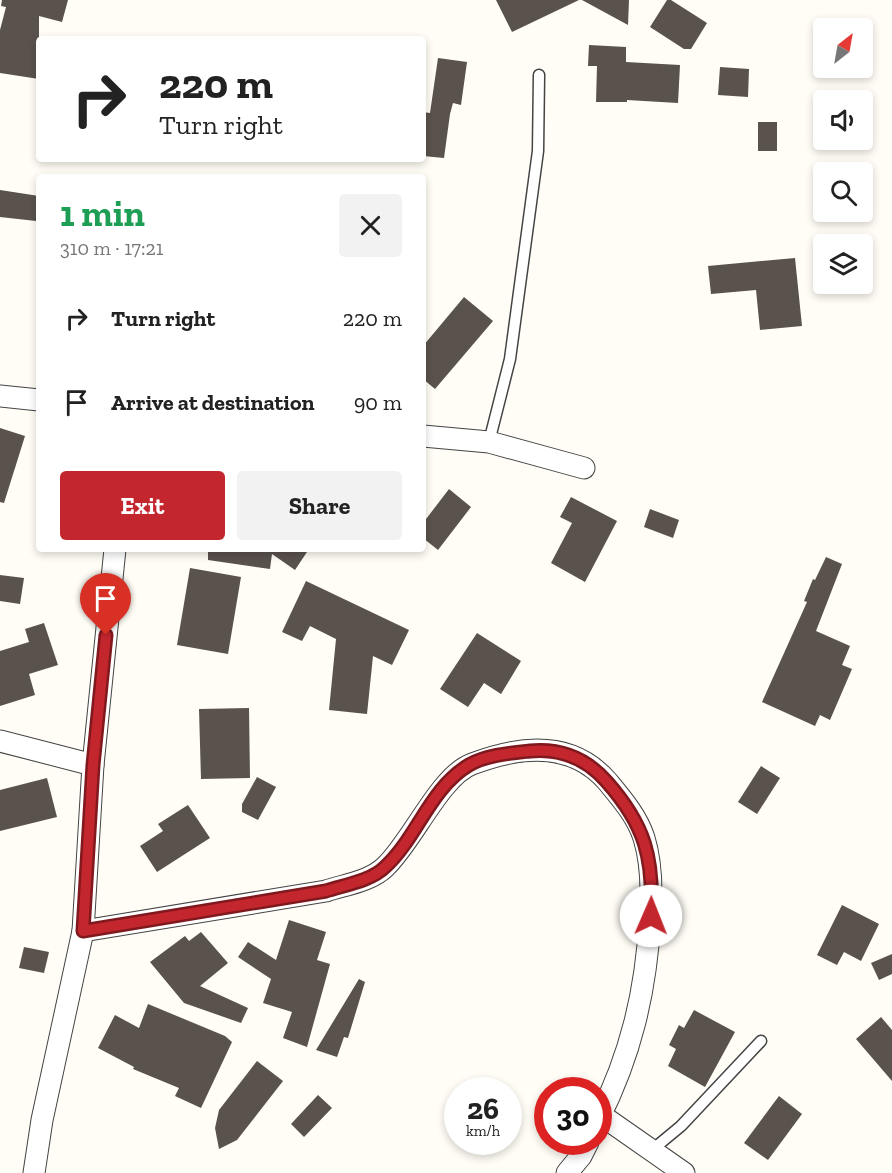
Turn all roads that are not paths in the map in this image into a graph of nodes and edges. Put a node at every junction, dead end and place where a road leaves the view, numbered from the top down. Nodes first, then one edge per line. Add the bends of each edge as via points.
1 (539, 75) dead end
2 (0, 396) edge
3 (36, 400) edge
4 (426, 436) edge
5 (489, 442) junction
6 (584, 468) dead end
7 (115, 552) edge
8 (0, 741) edge
9 (93, 765) junction
10 (83, 931) junction
11 (761, 1041) dead end
12 (612, 1092) edge
13 (612, 1125) edge
14 (652, 1150) junction
15 (582, 1155) edge
16 (33, 1173) edge
17 (567, 1173) edge
18 (684, 1173) edge

1 - 5 lane via 538,152 510,359
2 - 3 street
4 - 5 street
5 - 6 street
7 - 9 street
8 - 9 street
9 - 10 street
10 - 12 street via 326,891 362,879 384,869 440,793 469,765 521,752 569,754 586,762 626,803 643,836 650,862 648,954 639,1011
10 - 16 street
11 - 14 lane via 681,1126
13 - 14 street
14 - 18 street
15 - 17 street

